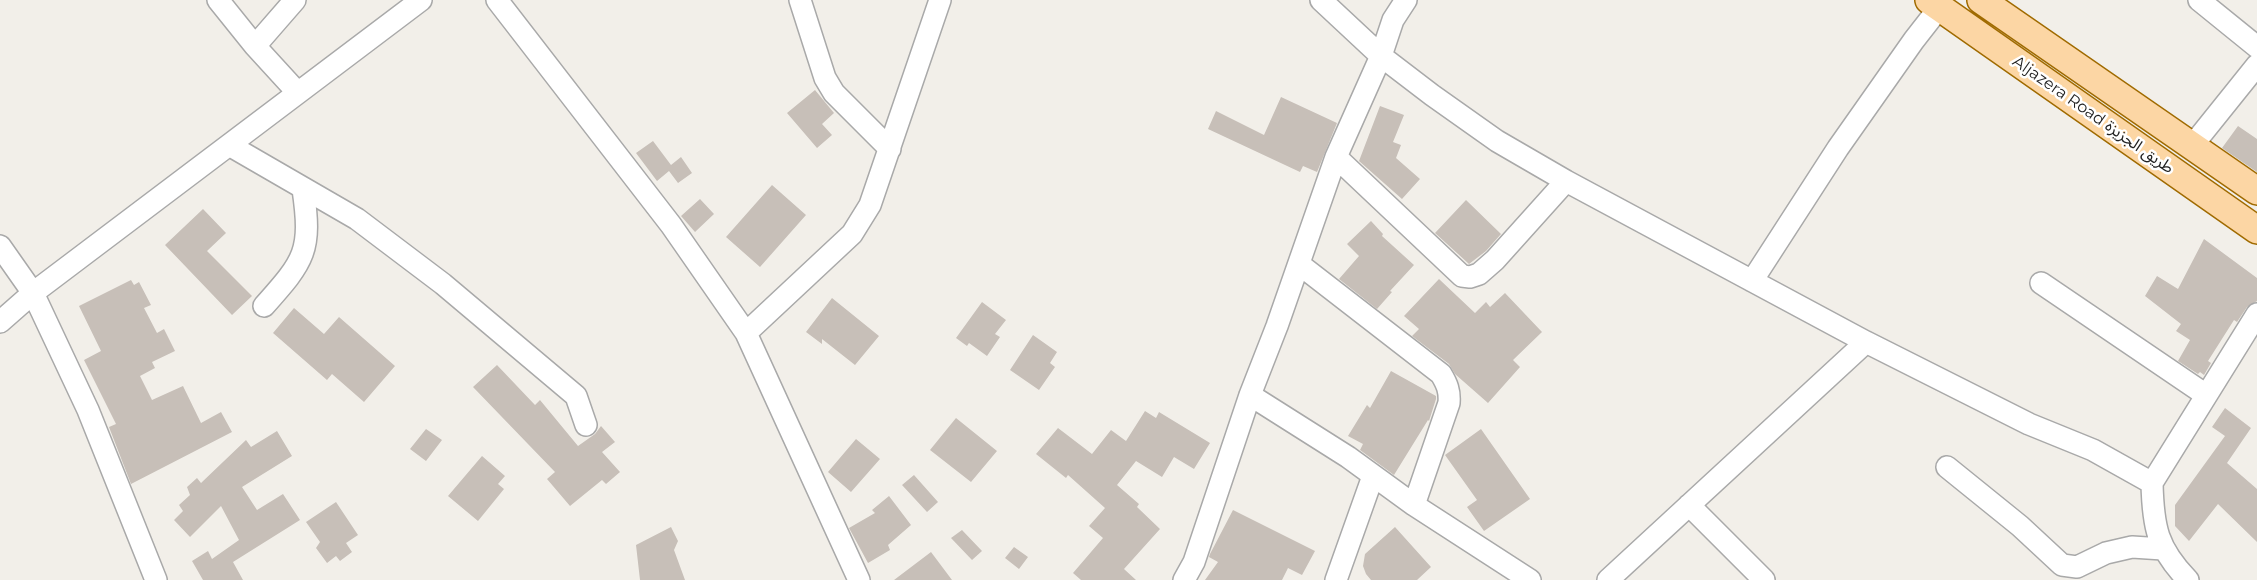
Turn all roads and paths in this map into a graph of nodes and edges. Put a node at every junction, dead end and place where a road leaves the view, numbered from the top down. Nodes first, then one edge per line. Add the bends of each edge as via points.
1 (218, 0) edge
2 (295, 0) edge
3 (421, 0) edge
4 (497, 0) edge
5 (800, 0) edge
6 (940, 0) edge
7 (1321, 0) edge
8 (1406, 0) edge
9 (1981, 0) edge
10 (2199, 0) edge
11 (1934, 4) edge
12 (255, 46) junction
13 (2257, 47) edge
14 (1381, 56) junction
15 (2257, 65) edge
16 (298, 93) junction
17 (229, 145) junction
18 (2192, 146) junction
19 (890, 149) junction
20 (1336, 157) junction
21 (1566, 181) junction
22 (303, 189) junction
23 (2257, 191) edge
24 (2257, 230) edge
25 (0, 246) edge
26 (1299, 264) junction
27 (1752, 281) junction
28 (2041, 283) dead end
29 (33, 293) junction
30 (264, 306) dead end
31 (2257, 314) edge
32 (0, 322) edge
33 (746, 333) junction
34 (1866, 342) junction
35 (1250, 395) junction
36 (2206, 395) junction
37 (586, 425) dead end
38 (1947, 467) dead end
39 (1373, 476) junction
40 (2152, 483) junction
41 (1414, 505) junction
42 (1689, 505) junction
43 (2163, 549) junction
44 (853, 578) edge
45 (156, 580) edge
46 (1184, 580) edge
47 (1336, 580) edge
48 (1530, 580) edge
49 (1608, 580) edge
50 (1764, 580) edge
51 (2188, 580) edge

1 - 12 street
2 - 12 street
3 - 16 street
4 - 33 street via 671,225
5 - 19 street via 825,78 834,93
6 - 19 street
7 - 14 street
8 - 14 street via 1393,20
9 - 18 main road, Aljazera Road طريق الجزيزة
10 - 13 street
11 - 24 main road, Aljazera Road طريق الجزيزة
11 - 27 street
12 - 16 street
14 - 20 street
14 - 21 street via 1497,141
15 - 18 street
16 - 17 street
17 - 22 street
17 - 29 street
18 - 23 main road, Aljazera Road طريق الجزيزة
19 - 33 street via 870,205 852,234
20 - 21 street via 1462,276 1470,277 1495,260
20 - 26 street
21 - 27 street
22 - 30 street via 308,222 305,250 294,272
22 - 37 street via 357,219 443,284 576,396
25 - 29 street
26 - 35 street
26 - 41 street via 1441,374 1446,382 1449,403
27 - 34 street
28 - 36 street
29 - 32 street
29 - 45 street via 88,410
31 - 36 street
33 - 44 street
34 - 40 street via 2029,424 2092,450
34 - 42 street
35 - 39 street
35 - 46 street via 1194,562
36 - 40 street
38 - 43 street via 2062,565 2077,567 2106,553 2132,547
39 - 41 street
39 - 47 street
40 - 43 street via 2153,514
41 - 48 street
42 - 49 street
42 - 50 street
43 - 51 street

